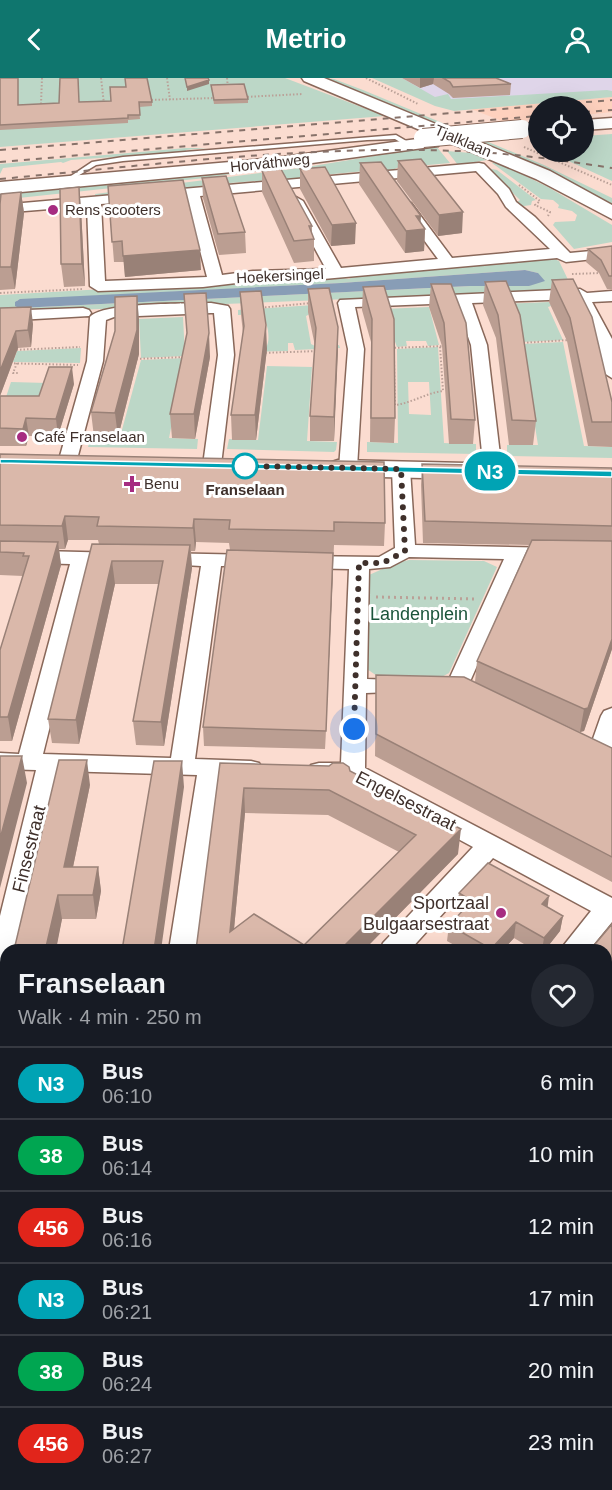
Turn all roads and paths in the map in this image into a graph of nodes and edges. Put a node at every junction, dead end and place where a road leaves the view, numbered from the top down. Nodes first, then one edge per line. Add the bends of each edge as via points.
1 (42, 78) edge
2 (101, 78) edge
3 (167, 78) edge
4 (227, 78) edge
5 (338, 78) edge
6 (307, 86) edge
7 (230, 97) edge
8 (241, 97) edge
9 (220, 98) edge
10 (148, 100) edge
11 (170, 100) junction
12 (41, 104) edge
13 (104, 109) edge
14 (612, 123) edge
15 (594, 124) edge
16 (612, 128) edge
17 (594, 129) edge
18 (528, 130) edge
19 (394, 139) junction
20 (384, 175) junction
21 (74, 176) junction
22 (0, 183) edge
23 (287, 184) junction
24 (0, 188) edge
25 (192, 192) junction
26 (612, 193) edge
27 (94, 201) junction
28 (0, 209) edge
29 (612, 213) edge
30 (612, 253) edge
31 (563, 255) junction
32 (448, 263) junction
33 (336, 273) junction
34 (602, 273) edge
35 (572, 274) junction
36 (216, 281) junction
37 (98, 286) junction
38 (0, 292) edge
39 (581, 296) junction
40 (612, 296) edge
41 (462, 298) junction
42 (346, 303) junction
43 (222, 309) junction
44 (83, 313) dead end
45 (0, 316) edge
46 (440, 346) dead end
47 (394, 348) edge
48 (8, 350) edge
49 (96, 354) junction
50 (0, 363) edge
51 (17, 363) junction
52 (19, 373) dead end
53 (612, 373) edge
54 (67, 463) edge
55 (212, 465) edge
56 (315, 467) edge
57 (348, 468) junction
58 (401, 469) junction
59 (505, 472) joint
60 (405, 551) junction
61 (517, 553) junction
62 (612, 555) edge
63 (0, 556) edge
64 (81, 558) junction
65 (212, 560) junction
66 (359, 563) junction
67 (358, 596) junction
68 (495, 602) junction
69 (355, 686) junction
70 (612, 716) edge
71 (597, 752) edge
72 (0, 761) edge
73 (39, 762) junction
74 (182, 767) junction
75 (210, 768) junction
76 (353, 772) junction
77 (490, 845) junction
78 (611, 909) edge
79 (5, 944) edge
80 (183, 944) edge
81 (399, 944) edge
82 (579, 944) edge

1 - 12 path
2 - 13 path
3 - 11 path
4 - 7 path
5 - 26 main road, Tjalklaan via 361,84
6 - 8 path
6 - 29 main road, Tjalklaan via 543,175
9 - 11 path
10 - 11 path
14 - 15 main road
16 - 17 main road
18 - 19 main road, Horváthweg via 428,140
19 - 21 main road, Horváthweg via 255,160
19 - 21 lane via 213,149 98,162
19 - 24 main road, Horváthweg via 275,163
20 - 23 street
20 - 31 street via 479,167
20 - 32 street
21 - 22 main road, Horváthweg
23 - 25 street
23 - 33 street
25 - 27 street
25 - 36 street
27 - 28 street
27 - 37 street
30 - 31 street, Hoekersingel
31 - 32 street, Hoekersingel
31 - 35 path
32 - 33 street, Hoekersingel
33 - 36 street, Hoekersingel
34 - 35 path
35 - 39 path
36 - 37 street, Hoekersingel
37 - 38 path
39 - 40 street
39 - 41 street
39 - 53 street via 604,339
41 - 42 street
41 - 59 street via 478,345
42 - 43 path, Hoekersingel
42 - 57 street via 356,349
43 - 49 street, Hoekersingel via 102,313 98,317
43 - 55 street via 226,355
44 - 45 street
46 - 47 path via 443,392 430,391 408,405 395,405
48 - 49 path
49 - 51 path via 80,365
49 - 54 street
50 - 51 path
51 - 52 path via 13,373
56 - 57 main road
57 - 58 main road
58 - 59 main road
58 - 60 street
60 - 61 street
60 - 66 street via 383,563
61 - 62 street
61 - 68 street
63 - 64 street
64 - 65 street
64 - 73 street, Finsestraat
65 - 66 street
65 - 74 street
66 - 67 street
67 - 68 path
67 - 69 street
68 - 69 street via 448,688
69 - 76 street
70 - 71 street
72 - 73 street, Engelsestraat
73 - 74 street, Engelsestraat
73 - 79 street, Finsestraat
74 - 75 street, Engelsestraat
75 - 76 street, Engelsestraat
75 - 80 street
76 - 77 street, Engelsestraat
77 - 78 street, Engelsestraat
77 - 81 street
78 - 82 street

